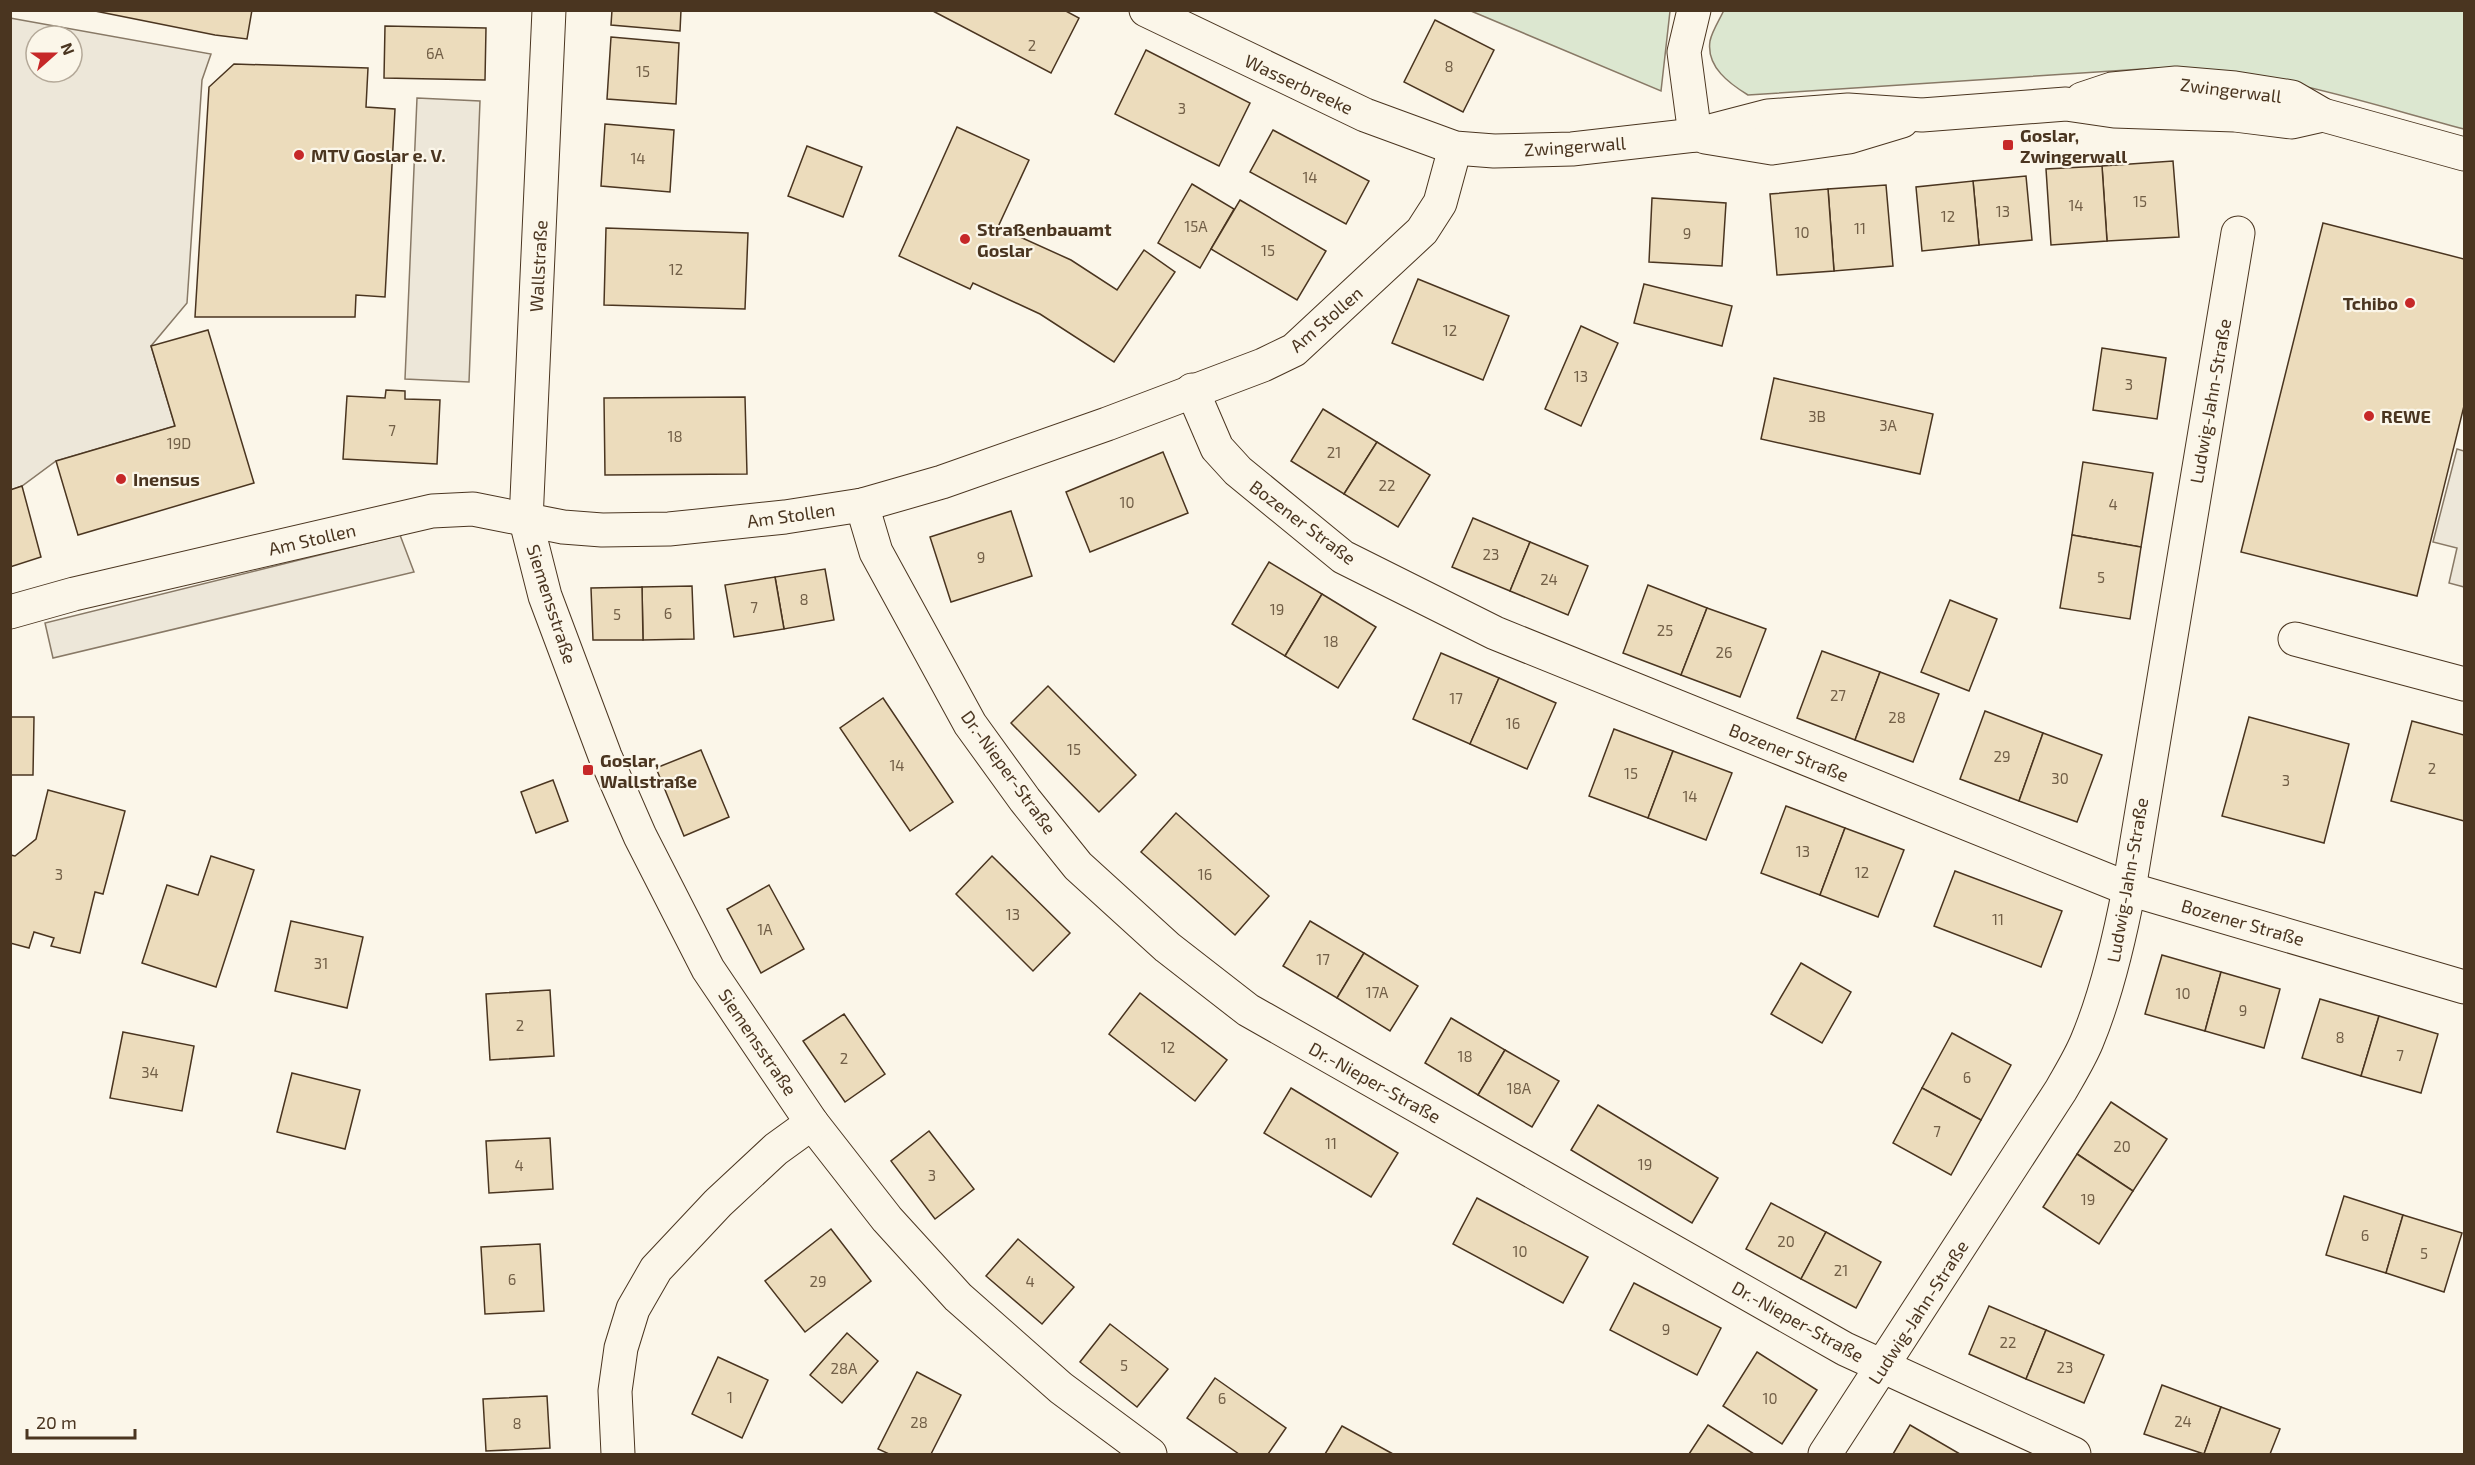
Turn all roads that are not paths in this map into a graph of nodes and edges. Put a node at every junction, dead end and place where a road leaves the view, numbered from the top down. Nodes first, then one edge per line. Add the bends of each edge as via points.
1 (549, 10) edge
2 (1146, 10) edge
3 (1694, 10) edge
4 (1695, 135) junction
5 (1455, 148) junction
6 (2464, 154) edge
7 (2238, 233) dead end
8 (1192, 390) junction
9 (862, 505) junction
10 (526, 521) junction
11 (10, 612) edge
12 (2295, 639) dead end
13 (2464, 684) edge
14 (2129, 889) junction
15 (2464, 987) edge
16 (812, 1123) junction
17 (1882, 1367) junction
18 (618, 1455) edge
19 (1150, 1455) edge
20 (1825, 1455) edge
21 (2074, 1455) edge

1 - 10 street, Wallstraße
2 - 5 street, Wasserbreeke via 1365,115
3 - 4 street via 1684,52
4 - 5 street, Zwingerwall via 1572,149
4 - 6 street, Zwingerwall via 1768,116 1848,110 1922,115 2066,104 2114,111 2235,115 2292,122 2323,115
5 - 8 street, Am Stollen via 1440,203 1422,231 1330,318 1294,350
7 - 14 street, Ludwig-Jahn-Straße
8 - 9 street, Am Stollen via 1107,424
8 - 14 street, Bozener Straße via 1217,448 1238,471 1344,557 1495,633
9 - 10 street, Am Stollen via 785,518 669,529 563,528
9 - 17 street, Dr.-Nieper-Straße via 876,552 970,724 1078,866 1167,947 1248,1010
10 - 11 street, Am Stollen via 473,508 432,511
10 - 16 street, Siemensstraße via 545,596 605,756 640,836 708,969
12 - 13 street
14 - 15 street, Bozener Straße
14 - 17 street, Ludwig-Jahn-Straße via 2111,969 2087,1042 2061,1090
16 - 18 street via 776,1149 718,1203 656,1269 633,1309 621,1348 615,1391
16 - 19 street, Siemensstraße via 887,1219 958,1297 1061,1388
17 - 20 street, Ludwig-Jahn-Straße
17 - 21 street, Dr.-Nieper-Straße

